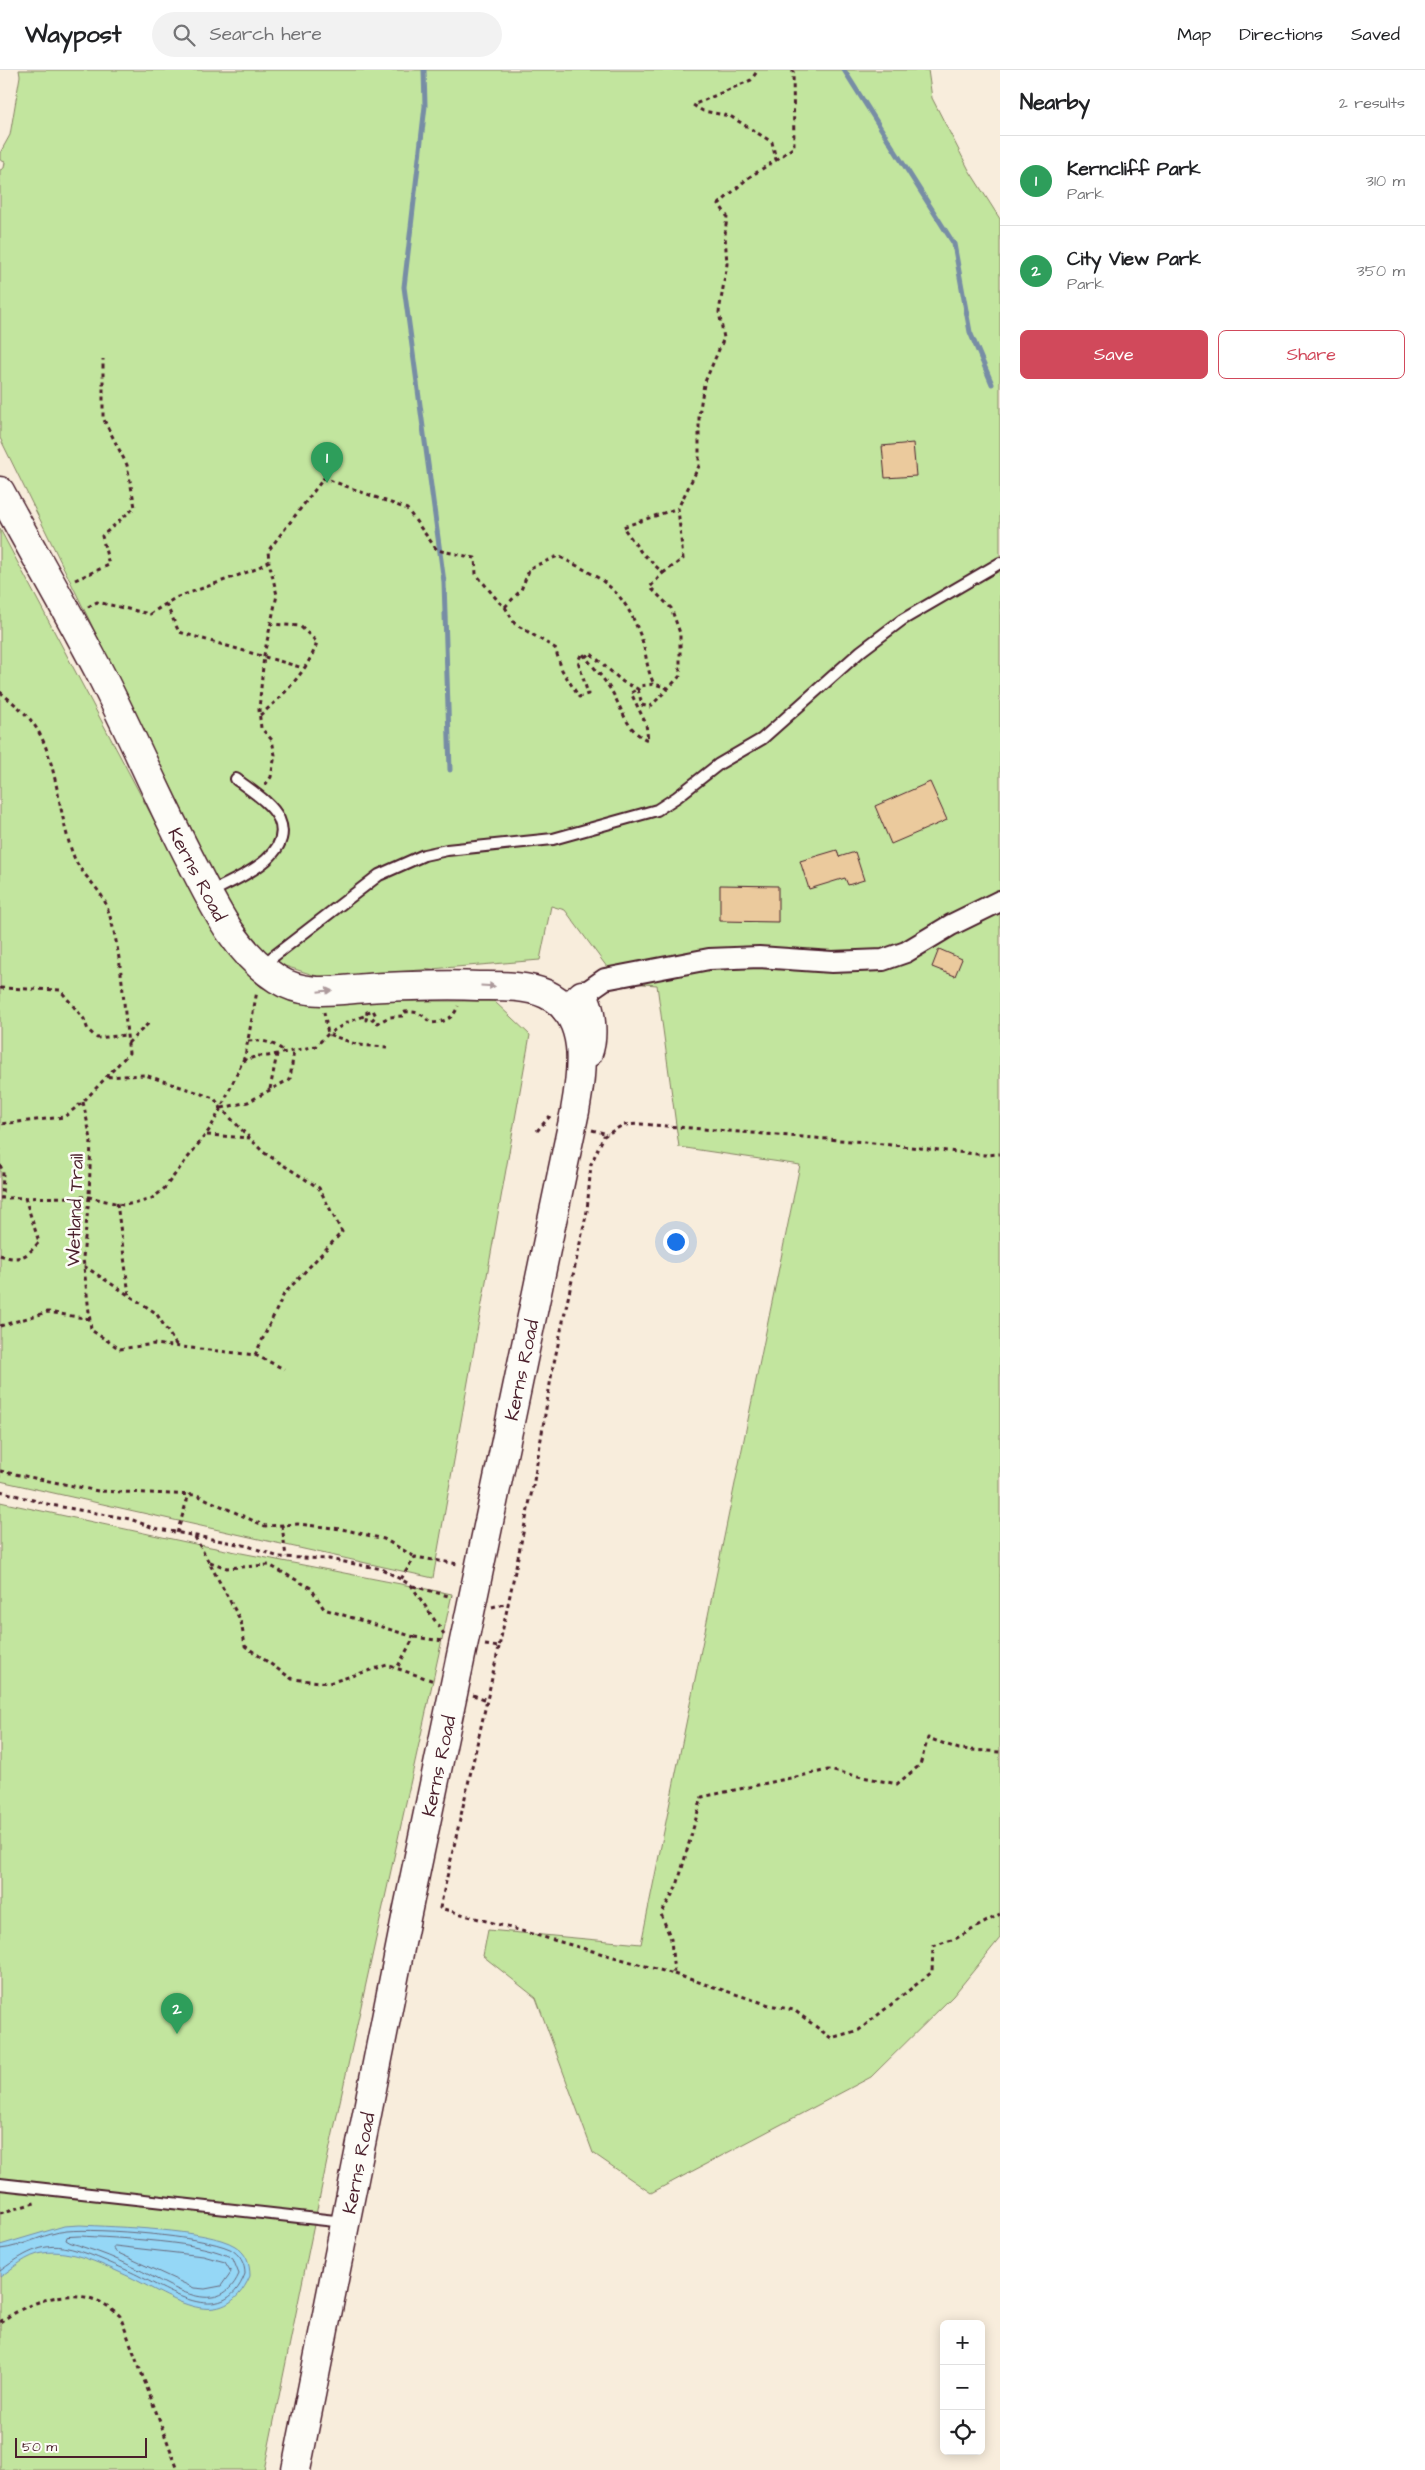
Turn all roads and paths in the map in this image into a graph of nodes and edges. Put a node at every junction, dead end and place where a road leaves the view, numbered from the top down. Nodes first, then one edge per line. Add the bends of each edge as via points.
1 (758, 70) edge
2 (793, 70) edge
3 (776, 160) junction
4 (102, 359) dead end
5 (0, 491) edge
6 (678, 508) junction
7 (269, 561) junction
8 (1000, 562) edge
9 (662, 573) junction
10 (166, 604) junction
11 (63, 606) junction
12 (505, 607) junction
13 (271, 624) junction
14 (264, 655) junction
15 (585, 657) junction
16 (302, 668) junction
17 (654, 684) junction
18 (668, 688) junction
19 (638, 689) junction
20 (0, 692) edge
21 (259, 715) junction
22 (236, 779) dead end
23 (257, 796) junction
24 (208, 894) junction
25 (1000, 902) edge
26 (260, 967) junction
27 (0, 988) edge
28 (574, 1002) junction
29 (452, 1017) dead end
30 (151, 1021) dead end
31 (328, 1034) junction
32 (127, 1035) junction
33 (248, 1041) junction
34 (128, 1044) junction
35 (387, 1047) dead end
36 (294, 1050) junction
37 (284, 1052) junction
38 (277, 1054) junction
39 (242, 1062) junction
40 (105, 1077) junction
41 (270, 1090) junction
42 (83, 1102) junction
43 (221, 1108) junction
44 (0, 1124) edge
45 (206, 1135) junction
46 (250, 1138) junction
47 (0, 1166) edge
48 (89, 1197) junction
49 (1, 1198) edge
50 (26, 1198) junction
51 (117, 1203) junction
52 (0, 1255) edge
53 (84, 1266) junction
54 (129, 1295) junction
55 (90, 1319) junction
56 (0, 1326) edge
57 (177, 1347) junction
58 (255, 1354) junction
59 (284, 1370) dead end
60 (0, 1471) edge
61 (189, 1494) junction
62 (282, 1525) junction
63 (177, 1533) dead end
64 (195, 1537) dead end
65 (286, 1557) dead end
66 (415, 1558) junction
67 (209, 1562) junction
68 (466, 1566) dead end
69 (401, 1579) dead end
70 (411, 1585) dead end
71 (456, 1598) dead end
72 (414, 1637) junction
73 (449, 1642) dead end
74 (499, 1647) dead end
75 (397, 1668) junction
76 (455, 1688) junction
77 (487, 1700) junction
78 (1000, 1752) edge
79 (1000, 1914) edge
80 (674, 1974) junction
81 (0, 2184) edge
82 (60, 2191) junction
83 (0, 2213) edge
84 (346, 2222) junction
85 (0, 2322) edge
86 (178, 2470) edge
87 (296, 2470) edge

1 - 3 path via 751,80 693,106 730,116 772,142
2 - 3 path via 794,147
3 - 6 path via 748,178 719,204 727,216 727,264 719,312 724,338 704,384 699,415 699,466
4 - 11 path via 102,418 127,466 135,508 102,536 109,564 76,580
5 - 11 street, Kerns Road
6 - 9 path via 683,560
6 - 9 path via 623,527
7 - 10 path
7 - 12 path via 268,551 324,478 407,508 437,550 475,558 476,574
7 - 13 path via 277,595
8 - 26 lane via 902,620 861,651 762,738 719,764 657,810 553,839 424,855 379,875
9 - 18 path via 650,588 671,608 680,633 680,676
10 - 11 path via 150,614 96,602
10 - 14 path via 180,632
11 - 24 street, Kerns Road via 103,679
12 - 15 path via 515,624 555,648 562,670 580,697 588,694 578,661 582,653
12 - 17 path via 521,590 530,568 558,556 596,576 624,600 642,641 647,669
13 - 14 path
13 - 16 path via 300,626 317,642 314,653
14 - 16 path
14 - 21 path
15 - 19 path via 590,653 623,682
15 - 19 path via 608,685 637,736 648,740 646,724 631,693
16 - 21 path via 278,701
17 - 18 path
17 - 19 path
18 - 19 path via 650,707 642,705
20 - 32 path via 22,709 36,727 49,756 74,859 107,906 120,960
21 - 23 path via 261,728 272,740 275,755 271,777
22 - 23 lane
23 - 24 lane via 279,819 281,835 276,851 258,867
24 - 26 street, Kerns Road via 224,925
25 - 28 street via 951,925 906,952 883,960 832,962 759,956 709,959 605,979
26 -> 28 street, Kerns Road via 294,987 315,992 428,984 487,986 532,990
26 - 33 path
27 - 32 path via 60,990 97,1038
28 - 76 street, Kerns Road via 582,1062 575,1112
29 - 31 path via 445,1022 431,1023 423,1014 405,1012 402,1016 388,1017 378,1023 372,1020 376,1016 373,1010 368,1012 366,1020 367,1012
30 - 34 path
31 - 35 path via 358,1045
31 - 36 path via 316,1046
32 - 34 path
33 - 37 path via 274,1043
33 - 39 path
34 - 40 path via 129,1053
36 - 37 path
36 - 41 path via 290,1079
37 - 38 path
38 - 39 path via 257,1056
38 - 41 path
39 - 43 path
40 - 42 path
40 - 43 path via 145,1075 214,1098
41 - 43 path via 248,1102
42 - 44 path via 64,1117
42 - 48 path, Wetland Trail via 91,1139
43 - 45 path
43 - 46 path
45 - 46 path
45 - 51 path via 163,1190 137,1204
46 - 58 path via 263,1152 320,1188 342,1232 284,1294
47 - 49 path via 3,1172
48 - 50 path
48 - 51 path
48 - 53 path, Wetland Trail
49 - 50 path
50 - 52 path via 39,1242 27,1256 11,1259
51 - 54 path
53 - 54 path
53 - 55 path, Wetland Trail
54 - 57 path via 156,1313
55 - 56 path via 48,1312
55 - 57 path, Wetland Trail via 91,1330 120,1349 154,1344
57 - 58 path, Wetland Trail
58 - 59 path, Wetland Trail
60 - 61 path via 98,1491
61 - 62 path via 218,1502 265,1526
61 - 63 path
62 - 65 path
62 - 66 path via 342,1529 376,1537
64 - 67 path
66 - 68 path
66 - 69 path
67 - 72 path via 227,1568 269,1566 311,1588 324,1609
67 - 75 path via 240,1621 245,1646 292,1679 329,1683 387,1665
70 - 71 path
72 - 73 path
72 - 75 path
74 - 77 path
75 - 76 path
76 - 77 path
76 - 84 street, Kerns Road
77 - 80 path via 440,1908
78 - 80 path via 958,1750 928,1738 920,1766 897,1784 828,1770 702,1796 677,1886 662,1914 671,1939
79 - 80 path via 955,1940 933,1946 932,1972 859,2030 831,2038 794,2010
81 - 82 lane
82 - 83 path via 41,2201
82 - 84 lane
84 - 87 street, Kerns Road
85 - 86 path via 42,2300 67,2296 94,2298 109,2305 120,2316

